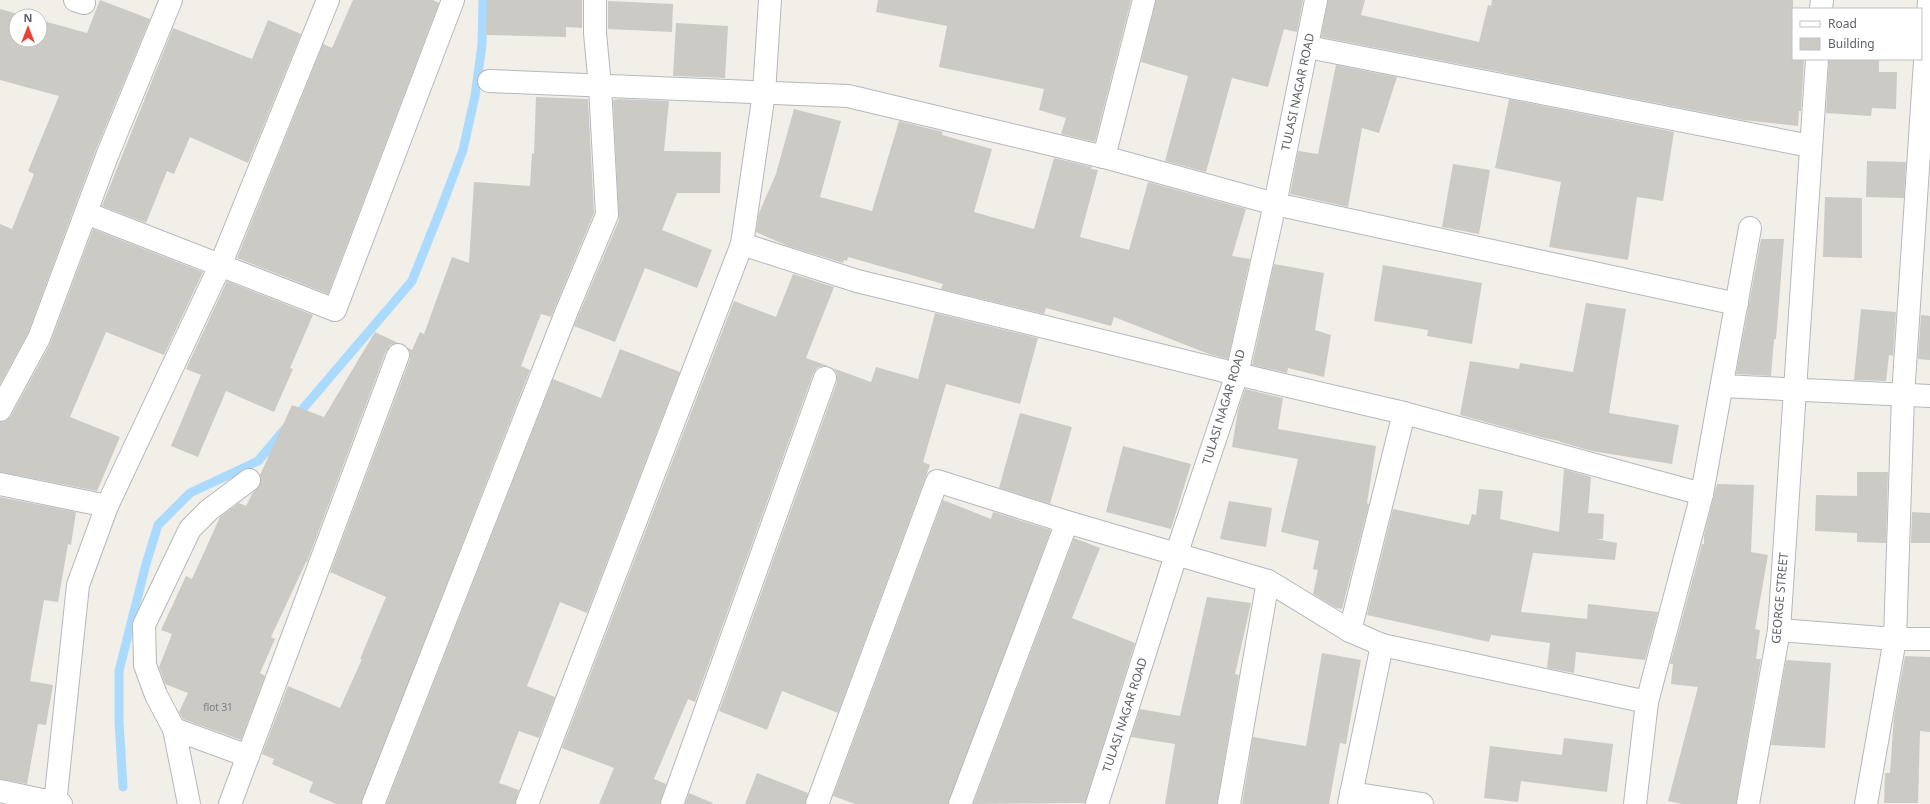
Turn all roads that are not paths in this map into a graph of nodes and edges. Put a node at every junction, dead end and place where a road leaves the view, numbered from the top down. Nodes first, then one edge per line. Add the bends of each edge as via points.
1 (171, 0) edge
2 (328, 0) edge
3 (453, 0) edge
4 (595, 0) edge
5 (770, 0) edge
6 (1144, 0) edge
7 (1316, 0) edge
8 (1929, 0) edge
9 (1308, 47) junction
10 (1817, 60) edge
11 (489, 81) dead end
12 (600, 86) junction
13 (764, 93) junction
14 (1810, 146) junction
15 (1104, 157) junction
16 (1275, 204) junction
17 (86, 213) junction
18 (1750, 228) dead end
19 (742, 244) junction
20 (220, 266) junction
21 (1737, 304) junction
22 (398, 355) dead end
23 (1237, 374) junction
24 (825, 378) dead end
25 (1722, 386) junction
26 (1795, 390) junction
27 (1903, 396) junction
28 (1930, 396) edge
29 (0, 410) edge
30 (1404, 413) junction
31 (248, 480) dead end
32 (0, 484) edge
33 (1702, 494) junction
34 (107, 506) junction
35 (1067, 522) junction
36 (1176, 555) junction
37 (1268, 581) junction
38 (1779, 630) junction
39 (1350, 631) junction
40 (1895, 639) junction
41 (1930, 639) edge
42 (1382, 645) junction
43 (1647, 702) junction
44 (174, 729) junction
45 (248, 756) junction
46 (0, 791) edge
47 (1350, 798) edge
48 (57, 804) edge
49 (189, 804) edge
50 (230, 804) edge
51 (373, 804) edge
52 (528, 804) edge
53 (672, 804) edge
54 (817, 804) edge
55 (960, 804) edge
56 (1097, 804) edge
57 (1228, 804) edge
58 (1422, 804) edge
59 (1635, 804) edge
60 (1748, 804) edge
61 (1866, 804) edge

1 - 17 street
2 - 20 street
3 - 20 street via 335,310
4 - 12 street
5 - 13 street
6 - 15 street
7 - 9 street, TULASI NAGAR ROAD
8 - 27 street
9 - 14 street
9 - 16 street, TULASI NAGAR ROAD
10 - 14 street, GEORGE STREET
11 - 12 street
12 - 13 street
12 - 51 street via 607,215
13 - 15 street via 848,96
13 - 19 street
14 - 26 street, GEORGE STREET
15 - 16 street
16 - 21 street
16 - 23 street, TULASI NAGAR ROAD
17 - 20 street
17 - 29 street via 40,338
18 - 21 street
19 - 23 street via 856,281
19 - 52 street
20 - 34 street
21 - 25 street
22 - 45 street
23 - 30 street
23 - 36 street, TULASI NAGAR ROAD
24 - 53 street
25 - 26 street
25 - 33 street
26 - 27 street
26 - 38 street, GEORGE STREET
27 - 28 street
27 - 40 street
30 - 33 street
30 - 39 street
31 - 44 street via 209,510 190,529 144,626 145,665 156,695
32 - 34 street
33 - 43 street
34 - 48 street via 78,585
35 - 36 street
35 - 54 street via 937,481
35 - 55 street
36 - 37 street
36 - 56 street, TULASI NAGAR ROAD
37 - 39 street
37 - 57 street
38 - 40 street
38 - 60 street, GEORGE STREET
39 - 42 street
40 - 41 street
40 - 61 street
42 - 43 street
42 - 47 street
43 - 59 street
44 - 45 street
44 - 49 street
45 - 50 street
46 - 48 street
47 - 58 street

